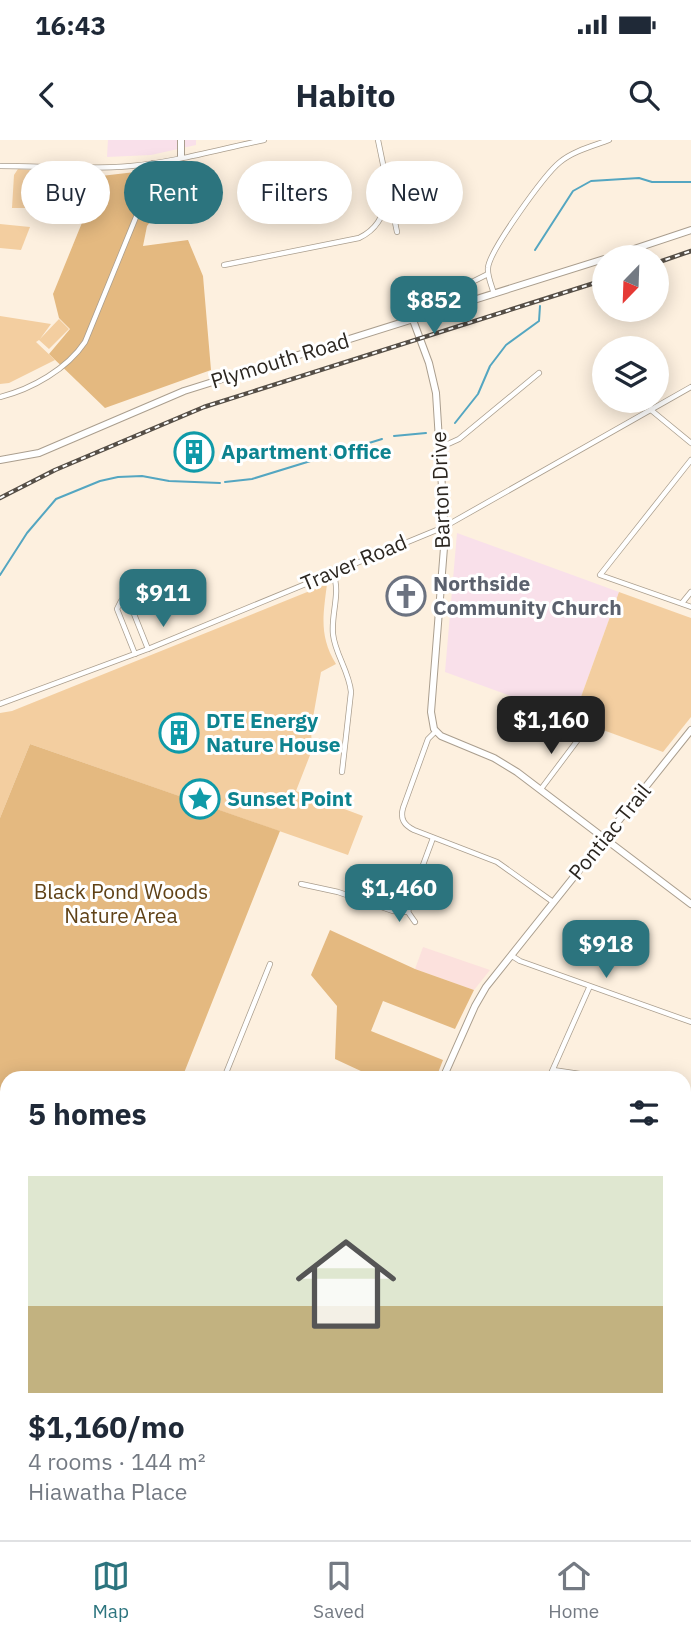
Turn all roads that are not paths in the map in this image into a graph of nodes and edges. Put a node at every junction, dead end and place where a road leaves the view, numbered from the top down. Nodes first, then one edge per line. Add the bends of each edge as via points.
1 (181, 140) edge
2 (264, 140) edge
3 (378, 140) edge
4 (609, 140) edge
5 (181, 158) junction
6 (164, 161) edge
7 (382, 161) edge
8 (124, 165) edge
9 (0, 166) edge
10 (133, 224) edge
11 (378, 224) edge
12 (395, 224) edge
13 (691, 230) edge
14 (397, 232) dead end
15 (646, 245) edge
16 (592, 263) edge
17 (224, 265) dead end
18 (488, 274) junction
19 (410, 289) dead end
20 (494, 294) junction
21 (413, 320) junction
22 (539, 373) dead end
23 (691, 387) edge
24 (0, 397) edge
25 (669, 399) edge
26 (645, 413) edge
27 (654, 413) edge
28 (691, 443) edge
29 (440, 445) junction
30 (0, 460) edge
31 (691, 460) edge
32 (444, 527) junction
33 (333, 573) junction
34 (691, 592) edge
35 (682, 603) junction
36 (691, 607) edge
37 (148, 649) junction
38 (135, 654) junction
39 (0, 704) edge
40 (691, 730) edge
41 (436, 732) junction
42 (580, 737) dead end
43 (342, 772) dead end
44 (541, 789) junction
45 (433, 838) junction
46 (604, 838) junction
47 (301, 884) dead end
48 (554, 903) junction
49 (691, 904) edge
50 (408, 912) junction
51 (415, 922) dead end
52 (511, 955) junction
53 (270, 964) dead end
54 (589, 988) junction
55 (691, 1022) edge
56 (553, 1070) joint
57 (226, 1071) edge
58 (446, 1071) edge
59 (560, 1071) edge

1 - 5 main road
2 - 5 street
3 - 7 street
4 - 18 street via 570,155 552,169 503,238 490,260
5 - 6 street
8 - 9 street
10 - 24 street via 79,351 62,367
11 - 17 street via 359,238
12 - 14 street
13 - 15 main road
16 - 20 main road, Plymouth Road
18 - 19 street via 460,288
18 - 20 street
20 - 21 main road, Plymouth Road
21 - 29 main road, Barton Drive via 433,378
21 - 30 main road, Plymouth Road via 184,391 39,453
22 - 29 street via 459,439
23 - 25 street, Traver Road
26 - 32 street, Traver Road
27 - 28 street
29 - 32 main road, Barton Drive
31 - 35 street via 600,575
32 - 33 street, Traver Road
32 - 41 main road, Barton Drive via 431,712
33 - 37 street, Traver Road
33 - 43 street via 337,586 333,634 351,692
34 - 35 street
35 - 36 street
37 - 38 street, Traver Road
37 - 38 street via 130,604 121,601 117,608
38 - 39 street, Traver Road
40 - 46 main road, Pontiac Trail
41 - 44 main road via 505,764
41 - 45 street via 428,739 402,814 407,826
42 - 44 street
44 - 46 main road
45 - 48 street via 497,862
45 - 50 street
46 - 48 main road, Pontiac Trail
46 - 49 main road
47 - 50 street
48 - 52 main road, Pontiac Trail
50 - 51 street
52 - 54 street
52 - 58 main road, Pontiac Trail via 480,996
53 - 57 street
54 - 55 street
54 - 56 street
56 - 59 street

